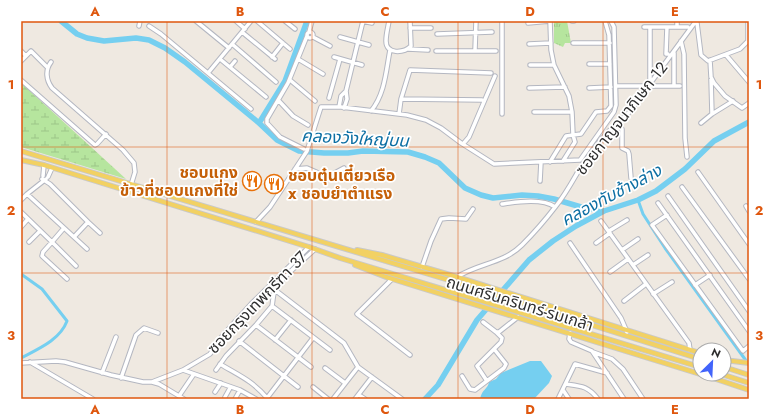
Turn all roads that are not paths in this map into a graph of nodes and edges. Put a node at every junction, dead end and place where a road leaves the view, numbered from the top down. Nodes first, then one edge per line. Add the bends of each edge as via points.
1 (140, 21) edge
2 (196, 21) edge
3 (236, 21) edge
4 (251, 21) edge
5 (257, 21) edge
6 (285, 21) edge
7 (312, 21) edge
8 (362, 21) edge
9 (389, 21) edge
10 (410, 21) edge
11 (476, 21) edge
12 (502, 21) edge
13 (550, 21) edge
14 (605, 21) edge
15 (611, 21) edge
16 (677, 21) edge
17 (748, 21) edge
18 (528, 22) dead end
19 (696, 22) edge
20 (372, 23) dead end
21 (139, 26) dead end
22 (149, 26) dead end
23 (667, 27) junction
24 (677, 27) junction
25 (688, 27) dead end
26 (410, 28) junction
27 (432, 28) dead end
28 (644, 28) dead end
29 (650, 28) junction
30 (295, 29) dead end
31 (244, 30) junction
32 (476, 32) junction
33 (492, 32) dead end
34 (308, 34) junction
35 (437, 34) dead end
36 (749, 34) edge
37 (340, 37) dead end
38 (681, 41) junction
39 (749, 41) edge
40 (358, 42) junction
41 (283, 43) junction
42 (551, 43) junction
43 (573, 43) dead end
44 (610, 43) junction
45 (232, 44) junction
46 (529, 44) dead end
47 (369, 45) dead end
48 (330, 46) dead end
49 (228, 48) junction
50 (290, 49) dead end
51 (408, 49) junction
52 (21, 50) edge
53 (390, 50) junction
54 (428, 50) dead end
55 (475, 50) junction
56 (436, 51) dead end
57 (496, 51) dead end
58 (674, 53) dead end
59 (668, 54) dead end
60 (726, 55) junction
61 (26, 56) junction
62 (334, 57) dead end
63 (220, 59) junction
64 (298, 59) junction
65 (340, 59) junction
66 (710, 60) junction
67 (21, 61) edge
68 (235, 61) dead end
69 (51, 62) dead end
70 (353, 63) junction
71 (589, 64) dead end
72 (610, 64) junction
73 (362, 65) dead end
74 (530, 65) dead end
75 (554, 65) junction
76 (48, 66) junction
77 (230, 67) junction
78 (208, 73) junction
79 (491, 73) dead end
80 (322, 74) dead end
81 (495, 76) dead end
82 (711, 78) junction
83 (21, 80) edge
84 (290, 80) junction
85 (650, 80) dead end
86 (276, 82) dead end
87 (749, 82) edge
88 (616, 86) junction
89 (674, 86) junction
90 (680, 86) dead end
91 (565, 87) junction
92 (529, 88) dead end
93 (589, 88) dead end
94 (611, 88) junction
95 (346, 91) junction
96 (266, 97) dead end
97 (329, 98) dead end
98 (401, 99) junction
99 (482, 100) dead end
100 (279, 101) junction
101 (315, 101) dead end
102 (733, 101) junction
103 (749, 103) edge
104 (339, 107) junction
105 (344, 108) junction
106 (251, 109) dead end
107 (371, 111) junction
108 (534, 112) dead end
109 (572, 112) junction
110 (398, 114) junction
111 (502, 114) dead end
112 (712, 114) junction
113 (618, 122) junction
114 (701, 123) dead end
115 (308, 125) dead end
116 (106, 134) junction
117 (573, 135) junction
118 (462, 144) junction
119 (306, 150) junction
120 (21, 151) edge
121 (687, 157) dead end
122 (21, 160) edge
123 (563, 161) junction
124 (541, 162) junction
125 (550, 162) junction
126 (44, 165) junction
127 (52, 168) junction
128 (344, 168) dead end
129 (295, 169) junction
130 (698, 172) dead end
131 (631, 178) dead end
132 (44, 179) junction
133 (540, 181) dead end
134 (131, 185) junction
135 (682, 187) dead end
136 (27, 194) junction
137 (668, 196) dead end
138 (21, 200) edge
139 (658, 203) dead end
140 (502, 204) dead end
141 (556, 206) junction
142 (746, 206) dead end
143 (473, 209) dead end
144 (749, 211) edge
145 (21, 212) edge
146 (667, 215) junction
147 (28, 219) junction
148 (627, 220) dead end
149 (601, 221) dead end
150 (88, 222) junction
151 (256, 222) junction
152 (21, 227) edge
153 (64, 228) junction
154 (40, 231) junction
155 (609, 232) junction
156 (100, 233) dead end
157 (74, 237) junction
158 (638, 239) dead end
159 (29, 242) dead end
160 (52, 242) junction
161 (570, 243) dead end
162 (596, 243) dead end
163 (749, 244) edge
164 (309, 247) junction
165 (341, 248) junction
166 (87, 249) dead end
167 (316, 249) junction
168 (622, 250) junction
169 (648, 255) dead end
170 (340, 258) junction
171 (628, 259) junction
172 (633, 265) junction
173 (76, 266) dead end
174 (422, 267) junction
175 (610, 272) dead end
176 (710, 275) junction
177 (457, 277) junction
178 (67, 278) dead end
179 (392, 279) junction
180 (749, 279) edge
181 (672, 282) dead end
182 (646, 284) junction
183 (695, 285) junction
184 (275, 290) junction
185 (654, 294) junction
186 (624, 301) dead end
187 (272, 306) junction
188 (749, 311) edge
189 (518, 317) junction
190 (291, 320) junction
191 (483, 322) dead end
192 (256, 325) junction
193 (749, 331) edge
194 (496, 332) junction
195 (627, 332) junction
196 (158, 333) dead end
197 (570, 333) junction
198 (116, 337) dead end
199 (313, 338) junction
200 (275, 340) junction
201 (239, 341) junction
202 (601, 343) junction
203 (656, 345) junction
204 (749, 346) edge
205 (494, 349) junction
206 (330, 350) dead end
207 (690, 350) joint
208 (592, 351) junction
209 (649, 352) junction
210 (410, 355) dead end
211 (692, 356) edge
212 (298, 357) junction
213 (732, 361) edge
214 (30, 362) junction
215 (749, 362) edge
216 (21, 363) edge
217 (220, 364) junction
218 (692, 365) edge
219 (311, 367) dead end
220 (358, 367) junction
221 (325, 368) dead end
222 (184, 370) junction
223 (216, 370) dead end
224 (732, 370) edge
225 (692, 371) edge
226 (102, 373) junction
227 (606, 373) junction
228 (194, 374) junction
229 (749, 375) edge
230 (284, 376) junction
231 (462, 376) dead end
232 (372, 377) junction
233 (121, 378) junction
234 (732, 378) edge
235 (487, 381) junction
236 (152, 382) junction
237 (725, 382) edge
238 (221, 383) junction
239 (749, 383) edge
240 (345, 384) junction
241 (566, 384) junction
242 (298, 387) dead end
243 (313, 387) dead end
244 (230, 388) junction
245 (240, 390) junction
246 (563, 390) junction
247 (749, 390) edge
248 (215, 392) dead end
249 (359, 395) junction
250 (179, 396) junction
251 (225, 397) dead end
252 (248, 397) edge
253 (268, 398) edge
254 (93, 399) edge
255 (184, 399) edge
256 (234, 399) edge
257 (256, 399) edge
258 (328, 399) edge
259 (333, 399) edge
260 (355, 399) edge
261 (364, 399) edge
262 (402, 399) edge
263 (558, 399) edge
264 (569, 399) edge
265 (598, 399) edge
266 (624, 399) edge
267 (644, 399) edge

1 - 21 street
2 - 49 street
3 - 31 street
4 - 31 street
5 - 41 street
6 - 30 street
7 - 34 street
8 - 20 street
8 - 40 street
9 - 53 street via 386,42
10 - 26 street
11 - 32 street
12 - 111 street
13 - 18 street
13 - 42 street
14 - 44 street
15 - 88 street via 614,27
16 - 24 street
17 - 36 street
19 - 38 street, ซอยกาญจนาภิเษก 12
19 - 66 street via 701,56
22 - 78 street
23 - 24 street
23 - 29 street
23 - 59 street
24 - 25 street
26 - 27 street
26 - 51 street via 411,42
28 - 29 street
29 - 85 street
31 - 41 street via 274,58
31 - 45 street
32 - 33 street
32 - 35 street
32 - 55 street
34 - 48 street via 311,33 313,37
34 - 64 street
36 - 39 street
37 - 40 street
38 - 113 street, ซอยกาญจนาภิเษก 12 via 627,115
38 - 121 street via 684,54
39 - 60 street via 740,49
40 - 47 street
40 - 70 street
41 - 50 street
42 - 46 street
42 - 75 street
43 - 44 street
44 - 72 street
45 - 49 street
45 - 86 street
49 - 63 street
51 - 53 street via 401,52
51 - 54 street
52 - 61 street
53 - 107 street via 385,82
55 - 56 street
55 - 57 street
58 - 89 street
60 - 66 street
60 - 87 street
61 - 67 street
61 - 76 street via 31,51
62 - 65 street
63 - 77 street
63 - 78 street
64 - 80 street
64 - 84 street
65 - 70 street
65 - 97 street
66 - 82 street
68 - 77 street
69 - 76 street
70 - 73 street
70 - 95 street
71 - 72 street
72 - 94 street
74 - 75 street
75 - 91 street
76 - 116 street via 48,82 52,88
77 - 96 street
78 - 106 street
79 - 98 street via 410,70
81 - 118 street via 469,136
82 - 102 street via 725,96
82 - 112 street
83 - 116 street via 95,145
84 - 100 street
84 - 101 street
88 - 89 street
88 - 123 street via 614,112 589,148 580,160
89 - 90 street
91 - 92 street
91 - 109 street
93 - 94 street
94 - 117 street via 611,106 607,111 596,112 581,134
95 - 104 street via 341,96
95 - 105 street
98 - 99 street
98 - 110 street
100 - 115 street via 293,116
100 - 119 street via 267,118 267,123 280,137
102 - 103 street via 742,108
102 - 112 street
104 - 105 street
104 - 119 street via 320,107
105 - 107 street
107 - 110 street
108 - 109 street
109 - 117 street
110 - 118 street via 426,120
112 - 114 street
113 - 131 street via 622,129 622,148 629,154
113 - 141 street, ซอยกาญจนาภิเษก 12 via 580,168
116 - 134 street via 134,163 135,172
117 - 123 street via 575,142
117 - 125 street via 566,136
118 - 124 street via 494,164
119 - 129 street
120 - 134 main road, ถนนศรีนครินทร์-ร่มเกล้า
122 - 126 main road, ถนนศรีนครินทร์-ร่มเกล้า
123 - 125 street
124 - 125 street
124 - 133 street
126 - 127 main road, ถนนศรีนครินทร์-ร่มเกล้า
126 - 132 street
127 - 132 street
127 - 164 main road, ถนนศรีนครินทร์-ร่มเกล้า
128 - 129 street via 327,175 307,168
129 - 151 street
130 - 163 street
132 - 136 street
132 - 150 street
134 - 151 main road, ถนนศรีนครินทร์-ร่มเกล้า
135 - 180 street
136 - 138 street
136 - 153 street
137 - 188 street
139 - 146 street
140 - 141 street via 524,201
141 - 177 street, ซอยกาญจนาภิเษก 12 via 512,254
142 - 144 street
143 - 174 street via 466,220 440,219
145 - 147 street
146 - 176 street
146 - 183 street via 652,225
147 - 152 street
147 - 154 street
148 - 155 street
149 - 155 street
150 - 156 street
150 - 157 street
151 - 165 main road, ถนนศรีนครินทร์-ร่มเกล้า
153 - 157 street
153 - 160 street
154 - 159 street
154 - 160 street
155 - 162 street
155 - 168 street
157 - 166 street
158 - 168 street
160 - 173 street
160 - 178 street via 42,256
161 - 195 street via 621,318
164 - 167 main road, ถนนศรีนครินทร์-ร่มเกล้า
164 - 222 street, ซอยกรุงเทพกรีฑา 37 via 222,335 210,354
165 - 174 main road, ถนนศรีนครินทร์-ร่มเกล้า via 382,255
165 - 203 main road, ถนนศรีนครินทร์-ร่มเกล้า
167 - 170 main road, ถนนศรีนครินทร์-ร่มเกล้า
167 - 184 street via 288,274
168 - 171 street
169 - 172 street
170 - 179 main road, ถนนศรีนครินทร์-ร่มเกล้า
170 - 209 main road, ถนนศรีนครินทร์-ร่มเกล้า
171 - 172 street
171 - 175 street
172 - 182 street
174 - 177 main road, ถนนศรีนครินทร์-ร่มเกล้า
176 - 183 street
176 - 193 street
177 - 195 main road, ถนนศรีนครินทร์-ร่มเกล้า
179 - 189 main road, ถนนศรีนครินทร์-ร่มเกล้า
179 - 210 street via 357,314
181 - 185 street
182 - 185 street
182 - 186 street
183 - 204 street via 743,351
184 - 187 street
184 - 220 street via 344,343
185 - 207 street via 689,343
187 - 190 street
187 - 192 street
189 - 194 street
189 - 197 main road, ถนนศรีนครินทร์-ร่มเกล้า
190 - 199 street
190 - 200 street
191 - 194 street
192 - 200 street
192 - 201 street
194 - 205 street via 502,340
195 - 203 main road
195 - 207 main road
196 - 233 street via 144,328 136,334
197 - 202 main road, ถนนศรีนครินทร์-ร่มเกล้า
197 - 208 street via 571,342
198 - 226 street
199 - 206 street
199 - 212 street
200 - 212 street
201 - 217 street
201 - 230 street
202 - 209 main road
202 - 225 main road
203 - 211 main road, ถนนศรีนครินทร์-ร่มเกล้า
205 - 235 street via 477,366
205 - 235 street via 506,366
208 - 227 street
208 - 267 street via 612,359 623,369
209 - 218 main road, ถนนศรีนครินทร์-ร่มเกล้า
212 - 219 street
212 - 230 street
213 - 215 main road
214 - 216 street, ซอยกรุงเทพกรีฑา 37
214 - 226 street, ซอยกรุงเทพกรีฑา 37 via 65,362
214 - 254 street
217 - 223 street
217 - 253 street via 251,382
220 - 232 street
220 - 240 street
221 - 240 street
222 - 228 street
222 - 236 street, ซอยกรุงเทพกรีฑา 37
224 - 229 main road
226 - 233 street, ซอยกรุงเทพกรีฑา 37
227 - 241 street via 575,364
227 - 266 street
228 - 238 street
228 - 250 street
230 - 242 street
230 - 253 street
231 - 235 street via 472,390
232 - 249 street
232 - 262 street
233 - 236 street, ซอยกรุงเทพกรีฑา 37
234 - 239 main road
236 - 250 street
237 - 247 main road
238 - 244 street
238 - 248 street
240 - 259 street
241 - 246 street
241 - 265 street via 585,386
243 - 258 street
244 - 245 street
244 - 251 street
245 - 252 street
245 - 256 street
246 - 263 street
246 - 264 street
249 - 260 street
249 - 261 street
250 - 255 street
252 - 257 street

